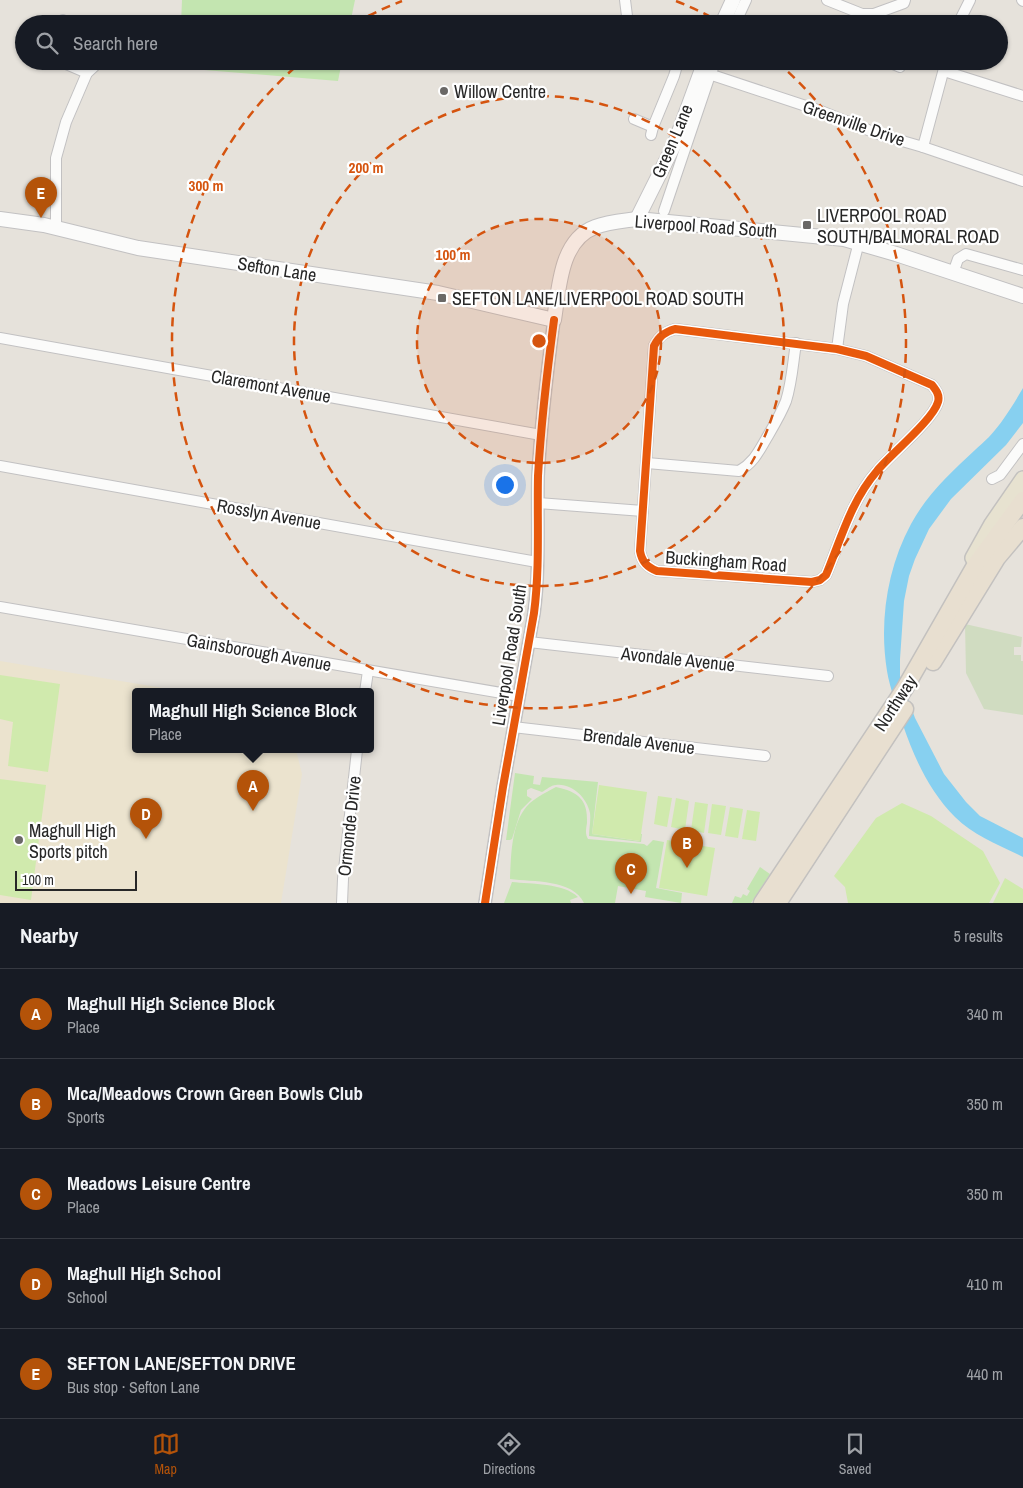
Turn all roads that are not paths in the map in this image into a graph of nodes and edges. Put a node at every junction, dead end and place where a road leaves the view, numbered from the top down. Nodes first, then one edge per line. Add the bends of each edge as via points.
1 (625, 0) edge
2 (746, 0) edge
3 (827, 0) edge
4 (905, 0) edge
5 (970, 0) edge
6 (731, 1) edge
7 (627, 15) edge
8 (726, 15) edge
9 (738, 15) edge
10 (864, 15) edge
11 (882, 15) edge
12 (962, 15) edge
13 (80, 70) edge
14 (90, 70) edge
15 (676, 70) edge
16 (705, 70) edge
17 (705, 70) edge
18 (708, 70) edge
19 (944, 70) edge
20 (955, 70) edge
21 (87, 73) junction
22 (1023, 96) edge
23 (634, 119) dead end
24 (923, 147) junction
25 (1023, 181) edge
26 (664, 211) dead end
27 (0, 219) edge
28 (637, 219) junction
29 (56, 228) junction
30 (859, 242) junction
31 (1023, 270) edge
32 (953, 273) junction
33 (1023, 296) edge
34 (554, 320) junction
35 (0, 338) edge
36 (796, 343) junction
37 (837, 349) junction
38 (541, 435) junction
39 (1023, 444) edge
40 (647, 463) junction
41 (0, 466) edge
42 (992, 479) dead end
43 (1023, 479) edge
44 (1023, 500) edge
45 (538, 503) junction
46 (643, 510) junction
47 (1023, 510) edge
48 (1023, 527) edge
49 (1002, 528) junction
50 (537, 562) junction
51 (959, 592) junction
52 (0, 607) edge
53 (529, 642) junction
54 (368, 670) junction
55 (828, 676) dead end
56 (366, 688) edge
57 (908, 695) junction
58 (519, 696) junction
59 (893, 717) junction
60 (513, 727) junction
61 (357, 753) edge
62 (765, 756) dead end
63 (342, 903) edge
64 (485, 903) edge
65 (762, 903) edge
66 (778, 903) edge

1 - 7 street
2 - 9 street
3 - 10 street
4 - 11 street
5 - 12 street
6 - 8 main road
13 - 21 street
14 - 21 street
15 - 23 street via 652,131
16 - 26 street
17 - 28 main road, Green Lane
18 - 24 street, Greenville Drive via 878,134
19 - 24 street, Greenville Drive
20 - 22 street
21 - 29 street via 66,122 56,158
24 - 25 street
27 - 29 main road, Sefton Lane
28 - 30 main road, Liverpool Road South
28 - 34 main road, Liverpool Road South via 607,223 578,238 563,268
29 - 34 main road, Sefton Lane via 138,248 438,293
30 - 32 main road, Liverpool Road South
30 - 37 street via 843,304
31 - 32 street via 966,254 958,259
32 - 33 main road, Liverpool Road South
34 - 38 street, Liverpool Road South
35 - 38 street, Claremont Avenue
36 - 37 street, Buckingham Road
36 - 40 street via 786,401 778,420 748,466 739,471
36 - 40 street, Buckingham Road via 675,329 662,334 654,346
37 - 46 street, Buckingham Road via 866,356 932,385 939,396 934,410 876,472 858,498 826,575 820,580 812,582 650,569 641,558
38 - 45 street, Liverpool Road South
39 - 42 street via 1000,475
40 - 46 street, Buckingham Road
41 - 50 street, Rosslyn Avenue
43 - 51 main road via 972,560
44 - 49 highway, Northway
45 - 46 street
45 - 50 street, Liverpool Road South
47 - 49 highway via 1011,524
48 - 57 highway, Northway via 997,558
49 - 51 highway, Northway
50 - 53 street, Liverpool Road South via 537,593
51 - 57 highway, Northway
52 - 54 street, Gainsborough Avenue
53 - 55 street, Avondale Avenue
53 - 58 street, Liverpool Road South
54 - 56 street
54 - 58 street, Gainsborough Avenue
57 - 59 highway, Northway
58 - 60 street, Liverpool Road South
59 - 65 highway, Northway
59 - 66 highway, Northway
60 - 62 street, Brendale Avenue
60 - 64 street, Liverpool Road South
61 - 63 street, Ormonde Drive

